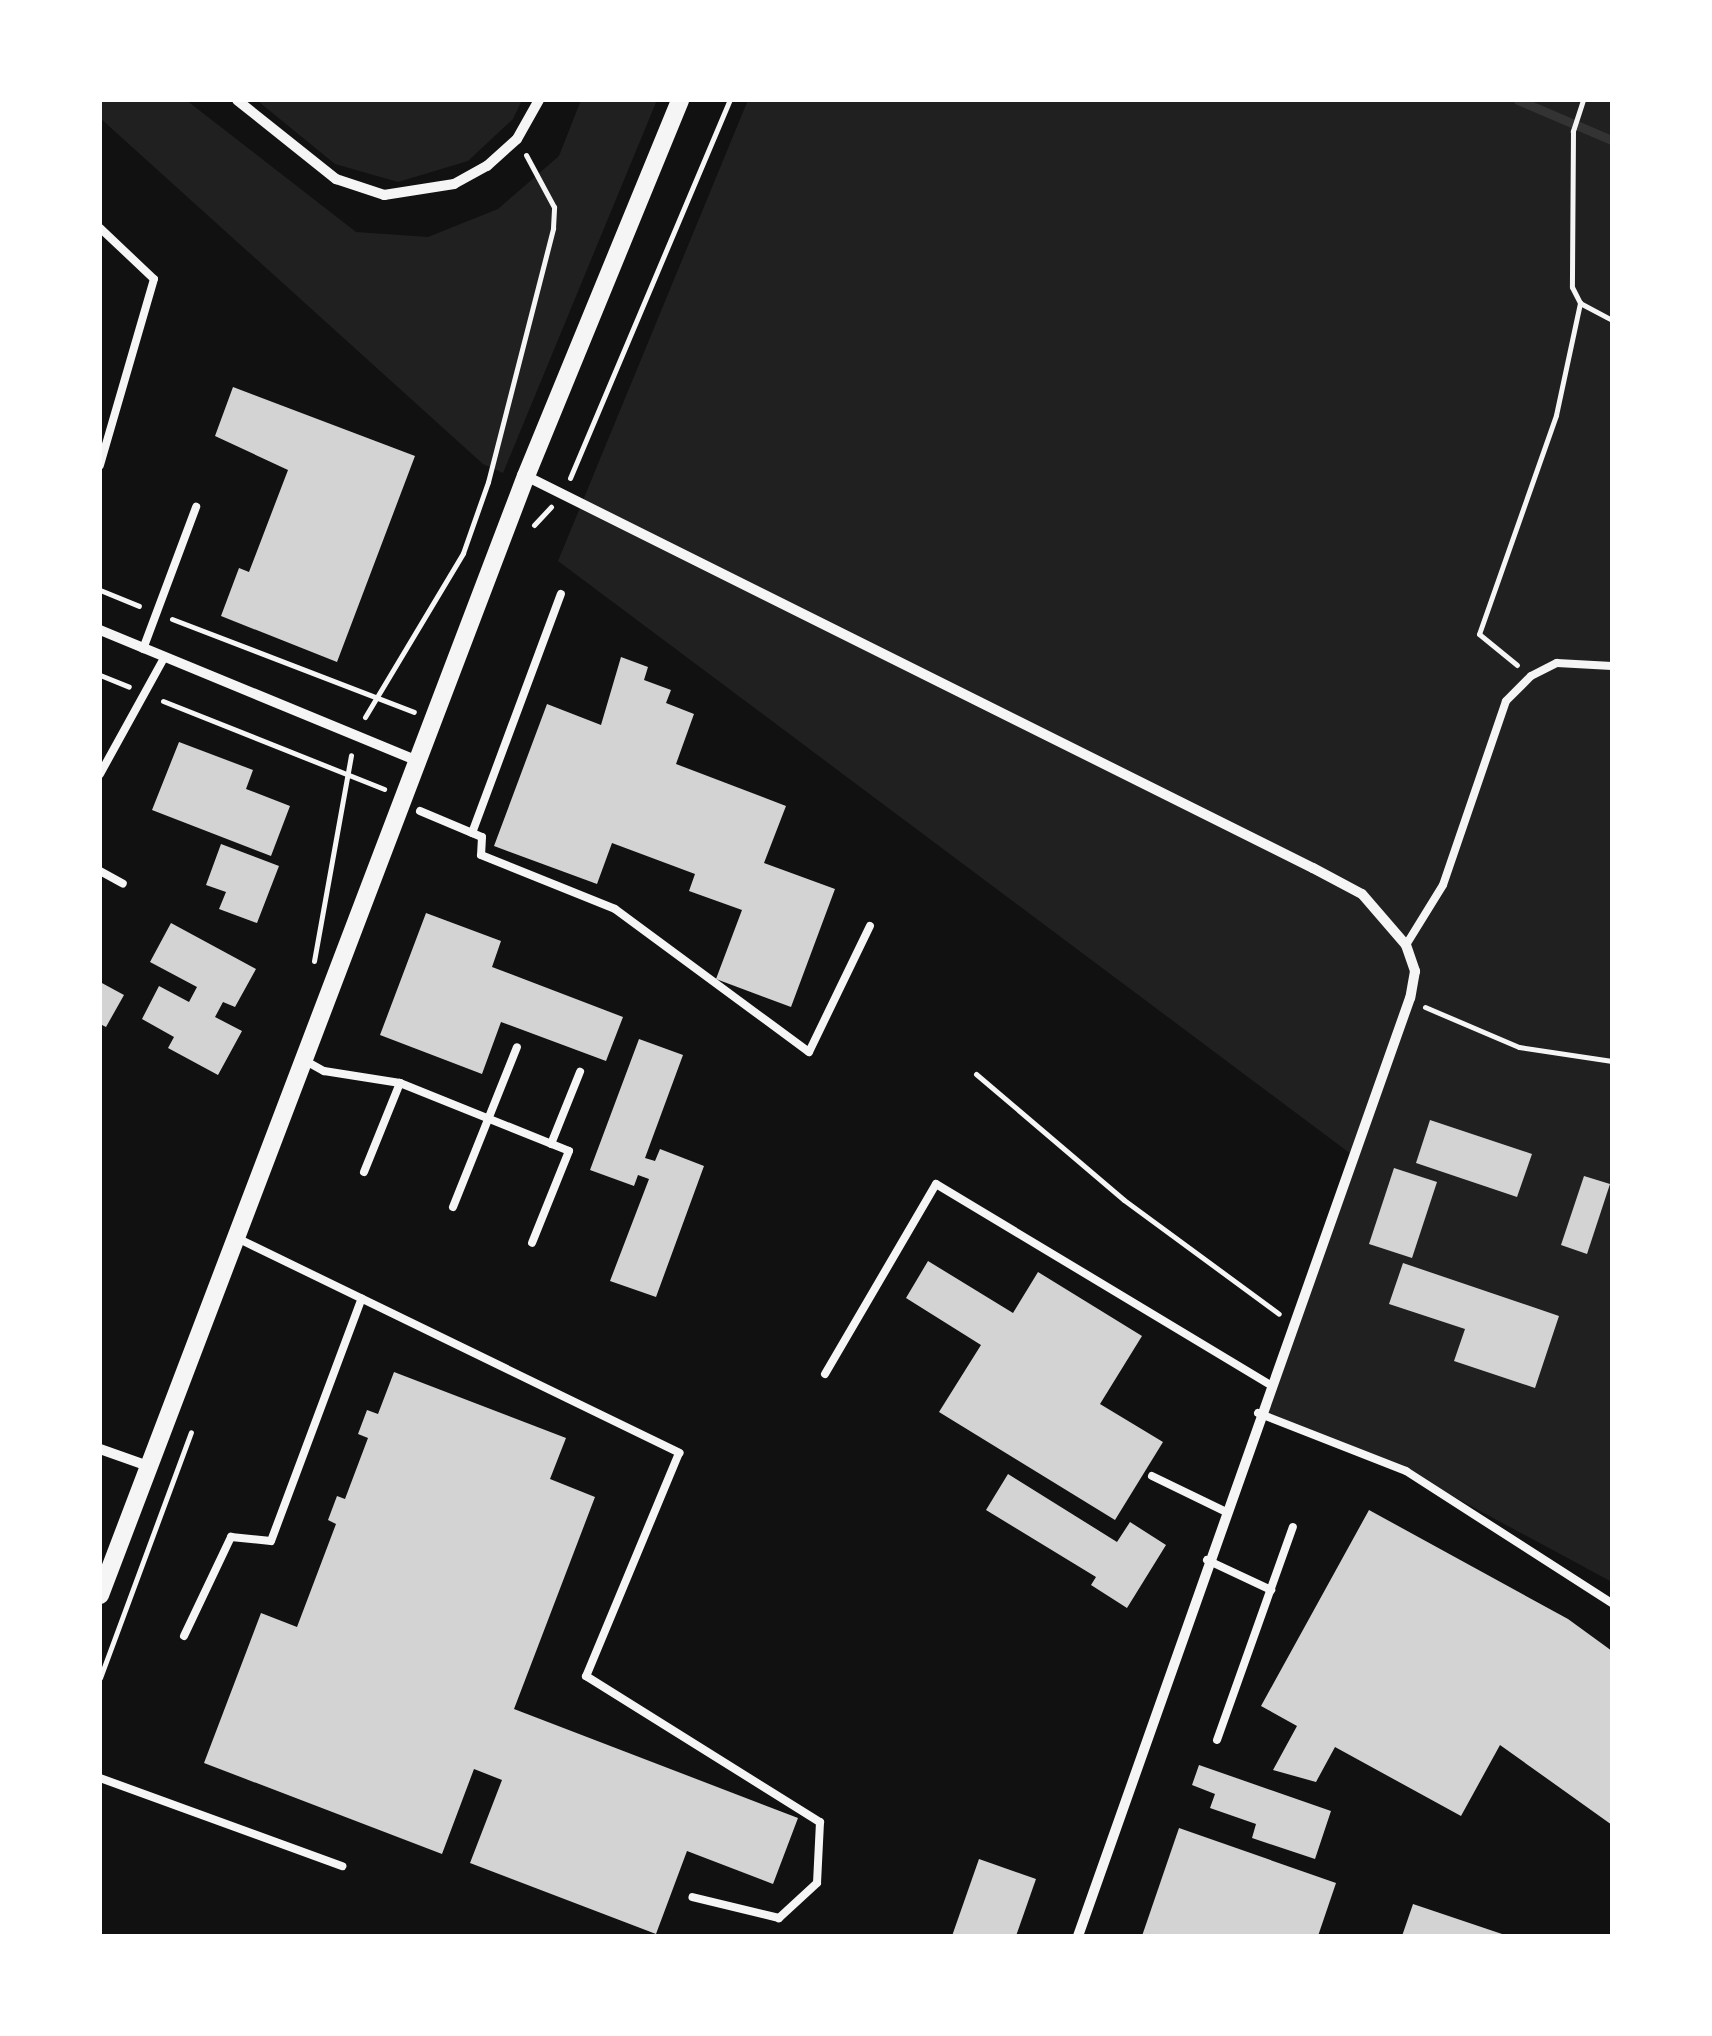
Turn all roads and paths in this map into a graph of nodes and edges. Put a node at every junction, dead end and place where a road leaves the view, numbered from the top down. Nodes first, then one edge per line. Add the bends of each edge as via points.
1 (237, 100) edge
2 (539, 100) edge
3 (680, 100) edge
4 (730, 100) edge
5 (1583, 100) edge
6 (517, 139) junction
7 (100, 228) edge
8 (1580, 303) junction
9 (1612, 320) edge
10 (100, 466) edge
11 (526, 476) junction
12 (563, 494) junction
13 (196, 507) dead end
14 (100, 590) edge
15 (561, 594) dead end
16 (157, 613) junction
17 (100, 630) edge
18 (144, 649) junction
19 (164, 658) junction
20 (1612, 666) edge
21 (100, 675) edge
22 (1531, 676) junction
23 (144, 693) junction
24 (375, 696) junction
25 (357, 733) junction
26 (416, 760) junction
27 (346, 770) junction
28 (100, 774) edge
29 (401, 802) junction
30 (420, 811) dead end
31 (472, 833) junction
32 (100, 872) edge
33 (123, 884) dead end
34 (870, 926) dead end
35 (1406, 945) junction
36 (1410, 998) junction
37 (325, 1002) junction
38 (517, 1047) dead end
39 (304, 1060) junction
40 (1612, 1061) edge
41 (580, 1072) dead end
42 (976, 1074) dead end
43 (400, 1083) junction
44 (488, 1119) junction
45 (551, 1144) junction
46 (364, 1172) dead end
47 (452, 1207) dead end
48 (237, 1238) junction
49 (532, 1243) dead end
50 (362, 1298) junction
51 (1294, 1324) junction
52 (825, 1374) dead end
53 (1269, 1384) junction
54 (1258, 1413) junction
55 (100, 1449) edge
56 (148, 1466) junction
57 (1152, 1476) dead end
58 (1224, 1510) junction
59 (1294, 1527) dead end
60 (1207, 1560) junction
61 (1270, 1590) junction
62 (100, 1595) edge
63 (1612, 1602) edge
64 (184, 1636) dead end
65 (1217, 1740) dead end
66 (100, 1778) edge
67 (342, 1866) dead end
68 (692, 1897) dead end
69 (1078, 1936) edge

1 - 6 street via 336,179 384,195 454,184
2 - 6 street
3 - 11 street
4 - 12 path
5 - 8 path via 1574,132 1572,287
6 - 24 path via 554,207 530,319 470,535
7 - 10 lane via 154,280
8 - 9 path
8 - 22 path via 1556,415 1479,634
11 - 12 street
11 - 26 street
12 - 35 street via 1314,868 1362,894
13 - 16 lane
14 - 16 path
15 - 31 lane
16 - 18 lane
16 - 24 path
17 - 18 street
18 - 19 street
19 - 23 lane
19 - 25 street
20 - 22 lane via 1557,663
21 - 23 path
22 - 35 lane via 1494,724 1443,884
23 - 27 path
23 - 28 lane
24 - 25 path
25 - 26 street
25 - 27 path
26 - 29 street
27 - 29 path
27 - 37 path via 313,967
29 - 37 street
30 - 31 lane
31 - 34 lane via 482,837 481,856 615,910 809,1052
32 - 33 lane
35 - 36 street via 1415,970
36 - 40 path via 1518,1048
36 - 51 street
37 - 39 street
38 - 44 lane
39 - 43 lane via 324,1071
39 - 48 street
41 - 45 lane
42 - 51 path via 1124,1200
43 - 44 lane
43 - 46 lane
44 - 45 lane
44 - 47 lane
45 - 49 lane via 569,1151
48 - 50 lane
48 - 56 street
50 - 64 lane via 271,1541 232,1537
50 - 68 lane via 679,1453 586,1676 820,1822 817,1883 779,1918
51 - 53 street
52 - 53 lane via 936,1184
53 - 54 street
54 - 58 street
54 - 63 lane via 1406,1472
55 - 56 street
56 - 62 street
57 - 58 lane
58 - 60 street
59 - 61 lane
60 - 61 lane
60 - 69 street
61 - 65 lane
66 - 67 lane

